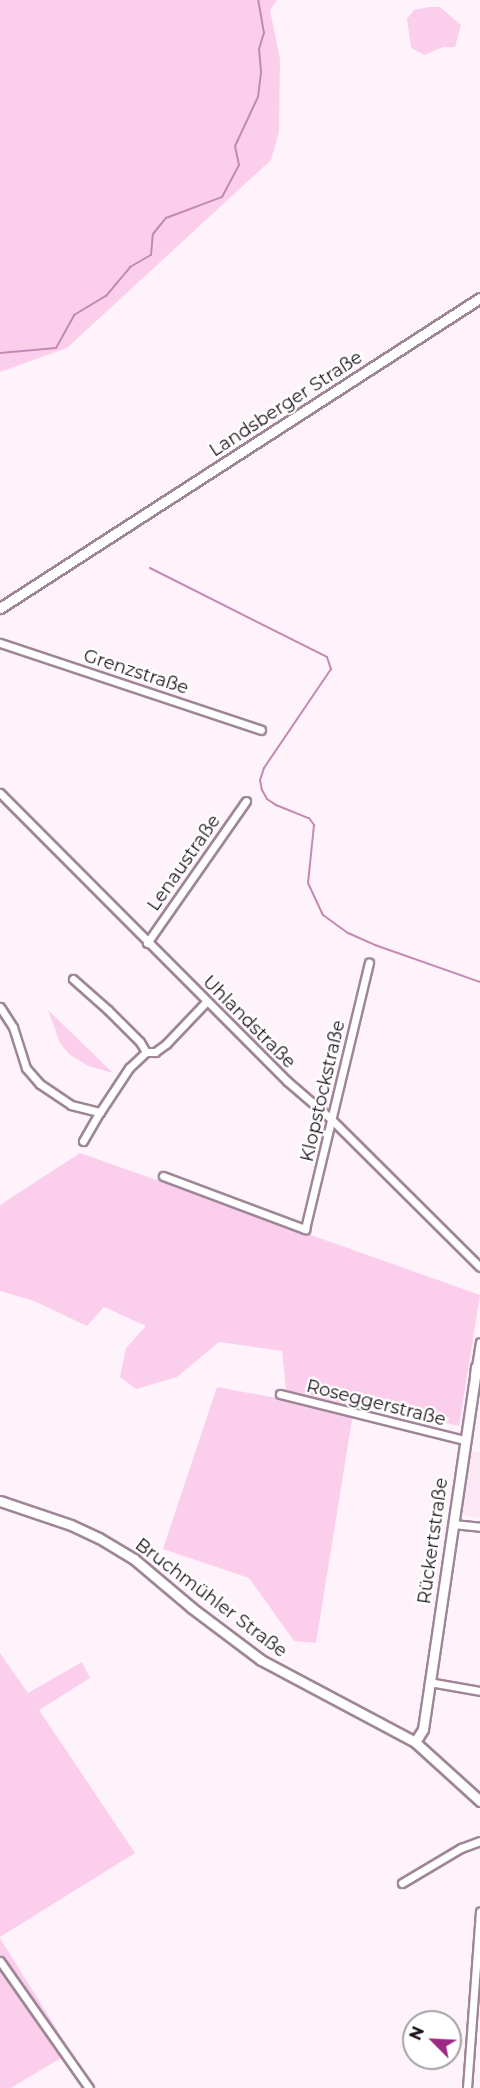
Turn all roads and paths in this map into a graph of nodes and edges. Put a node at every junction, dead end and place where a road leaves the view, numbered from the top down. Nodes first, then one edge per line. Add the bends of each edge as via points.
1 (480, 298) edge
2 (0, 608) edge
3 (0, 643) edge
4 (261, 730) dead end
5 (0, 794) edge
6 (246, 801) dead end
7 (147, 943) junction
8 (369, 963) dead end
9 (74, 979) dead end
10 (207, 1001) junction
11 (0, 1007) edge
12 (146, 1052) junction
13 (100, 1112) junction
14 (330, 1118) junction
15 (83, 1141) dead end
16 (164, 1176) dead end
17 (480, 1267) edge
18 (480, 1342) edge
19 (478, 1367) edge
20 (280, 1394) dead end
21 (465, 1440) junction
22 (0, 1501) edge
23 (453, 1524) junction
24 (480, 1527) edge
25 (429, 1682) junction
26 (480, 1691) edge
27 (415, 1742) junction
28 (480, 1801) edge
29 (480, 1841) edge
30 (402, 1883) dead end
31 (480, 1911) edge
32 (478, 1959) edge
33 (0, 1961) edge
34 (89, 2088) edge
35 (467, 2088) edge

1 - 2 street, Landsberger Straße
3 - 4 street, Grenzstraße
5 - 7 street, Uhlandstraße
6 - 7 street, Lenaustraße
7 - 10 street, Uhlandstraße
8 - 14 street, Klopstockstraße
9 - 12 street
10 - 12 street via 166,1044
10 - 14 street, Uhlandstraße
11 - 13 street via 13,1027 22,1060 34,1078 71,1105
12 - 13 street via 129,1068
13 - 15 street
14 - 16 street, Klopstockstraße via 305,1229
14 - 17 street, Uhlandstraße
18 - 19 street, Rückertstraße
19 - 21 street, Rückertstraße
20 - 21 street, Roseggerstraße
21 - 23 street, Rückertstraße
22 - 27 street, Bruchmühler Straße via 99,1538 134,1559 261,1660
23 - 24 street
23 - 25 street, Rückertstraße
25 - 26 street
25 - 27 street, Rückertstraße via 423,1728
27 - 28 street, Bruchmühler Straße
29 - 30 street
31 - 32 street
32 - 35 street
33 - 34 street

